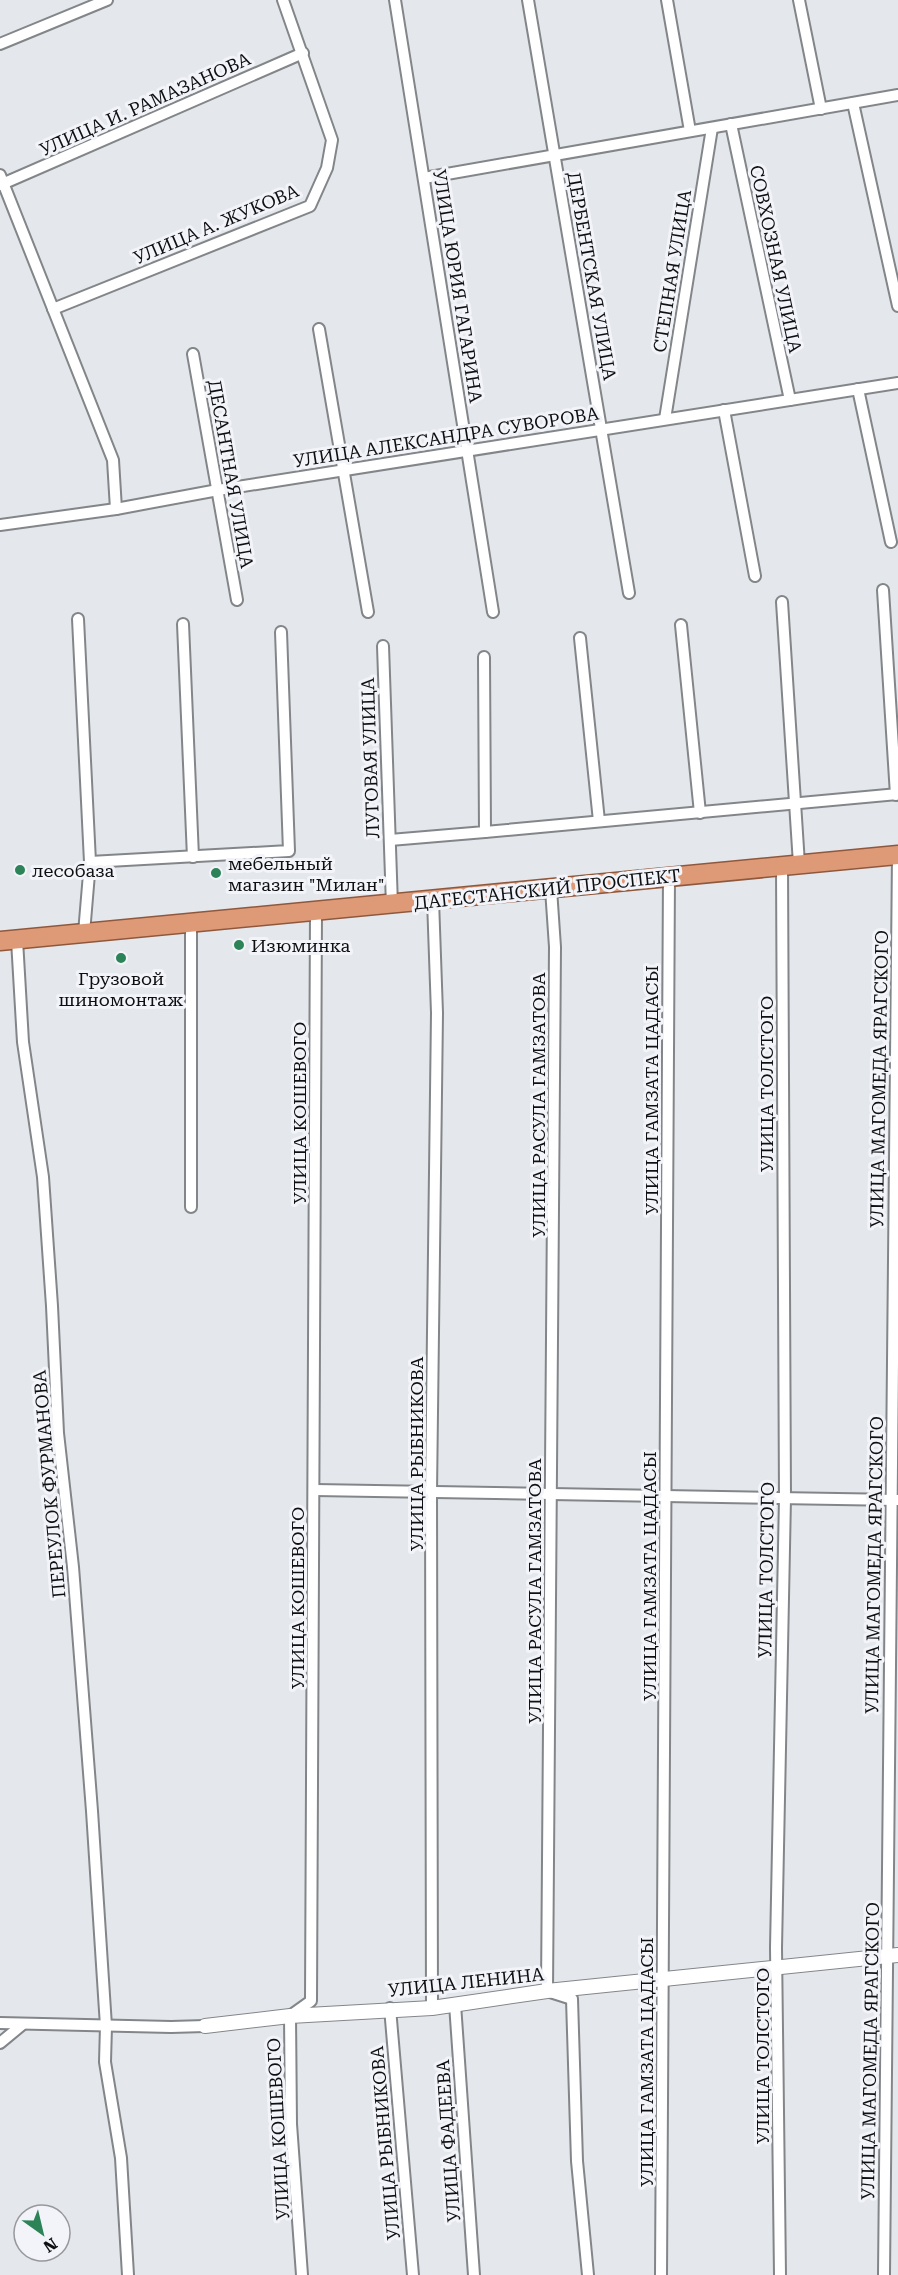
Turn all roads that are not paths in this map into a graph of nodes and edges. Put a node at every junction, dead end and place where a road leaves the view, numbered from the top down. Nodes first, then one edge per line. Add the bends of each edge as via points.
1 (106, 0) edge
2 (283, 0) edge
3 (395, 0) edge
4 (528, 0) edge
5 (667, 0) edge
6 (799, 0) edge
7 (0, 44) edge
8 (303, 53) junction
9 (898, 95) edge
10 (853, 103) junction
11 (821, 109) junction
12 (731, 124) junction
13 (712, 128) junction
14 (690, 132) junction
15 (555, 155) junction
16 (424, 178) junction
17 (1, 181) edge
18 (898, 306) edge
19 (53, 309) junction
20 (319, 329) dead end
21 (193, 354) dead end
22 (898, 383) edge
23 (858, 389) junction
24 (790, 400) junction
25 (724, 410) junction
26 (665, 419) junction
27 (601, 429) junction
28 (467, 451) junction
29 (344, 470) junction
30 (218, 490) junction
31 (116, 509) junction
32 (0, 525) edge
33 (891, 542) dead end
34 (756, 576) dead end
35 (883, 590) dead end
36 (629, 593) dead end
37 (237, 600) dead end
38 (782, 602) dead end
39 (368, 612) dead end
40 (493, 612) dead end
41 (78, 619) dead end
42 (183, 624) dead end
43 (681, 625) dead end
44 (281, 632) dead end
45 (580, 638) dead end
46 (383, 646) dead end
47 (483, 657) dead end
48 (897, 794) edge
49 (794, 806) junction
50 (700, 813) junction
51 (599, 820) junction
52 (485, 832) junction
53 (390, 840) junction
54 (898, 855) edge
55 (193, 857) junction
56 (90, 862) junction
57 (790, 865) junction
58 (669, 876) junction
59 (551, 889) junction
60 (433, 900) junction
61 (392, 905) junction
62 (316, 911) junction
63 (191, 922) junction
64 (84, 933) junction
65 (8, 940) edge
66 (191, 1207) dead end
67 (315, 1490) junction
68 (431, 1492) junction
69 (551, 1493) junction
70 (666, 1496) junction
71 (785, 1498) junction
72 (895, 1500) edge
73 (892, 1956) edge
74 (778, 1967) junction
75 (663, 1980) junction
76 (547, 1991) junction
77 (455, 2004) junction
78 (432, 2007) junction
79 (390, 2008) junction
80 (290, 2016) junction
81 (0, 2023) edge
82 (23, 2024) junction
83 (106, 2026) junction
84 (205, 2026) joint
85 (0, 2043) edge
86 (128, 2275) edge
87 (302, 2275) edge
88 (413, 2275) edge
89 (474, 2275) edge
90 (588, 2275) edge
91 (661, 2275) edge
92 (780, 2275) edge
93 (884, 2275) edge

1 - 7 street
2 - 8 street, УЛИЦА А. ЖУКОВА
3 - 16 street, УЛИЦА ЮРИЯ ГАГАРИНА
4 - 15 street, ДЕРБЕНТСКАЯ УЛИЦА
5 - 14 street
6 - 11 street
8 - 17 street, УЛИЦА И. РАМАЗАНОВА
8 - 19 street, УЛИЦА А. ЖУКОВА via 332,140 327,168 310,206
9 - 10 street
10 - 11 street
10 - 18 street
11 - 12 street
12 - 13 street
12 - 24 street, СОВХОЗНАЯ УЛИЦА
13 - 14 street
13 - 26 street, СТЕПНАЯ УЛИЦА
14 - 15 street
15 - 16 street
15 - 27 street, ДЕРБЕНТСКАЯ УЛИЦА
16 - 28 street, УЛИЦА ЮРИЯ ГАГАРИНА
17 - 19 street
19 - 31 street via 113,460
20 - 29 street
21 - 30 street, ДЕСАНТНАЯ УЛИЦА
22 - 23 street, УЛИЦА АЛЕКСАНДРА СУВОРОВА
23 - 24 street, УЛИЦА АЛЕКСАНДРА СУВОРОВА
23 - 33 street
24 - 25 street, УЛИЦА АЛЕКСАНДРА СУВОРОВА
25 - 26 street, УЛИЦА АЛЕКСАНДРА СУВОРОВА
25 - 34 street
26 - 27 street, УЛИЦА АЛЕКСАНДРА СУВОРОВА
27 - 28 street, УЛИЦА АЛЕКСАНДРА СУВОРОВА
27 - 36 street, ДЕРБЕНТСКАЯ УЛИЦА
28 - 29 street, УЛИЦА АЛЕКСАНДРА СУВОРОВА
28 - 40 street, УЛИЦА ЮРИЯ ГАГАРИНА
29 - 30 street, УЛИЦА АЛЕКСАНДРА СУВОРОВА
29 - 39 street
30 - 31 street, УЛИЦА АЛЕКСАНДРА СУВОРОВА
30 - 37 street, ДЕСАНТНАЯ УЛИЦА
31 - 32 street, УЛИЦА АЛЕКСАНДРА СУВОРОВА
35 - 48 street
38 - 49 street, УЛИЦА ТОЛСТОГО
41 - 56 street
42 - 55 street
43 - 50 street
44 - 55 street via 289,850
45 - 51 street
46 - 53 street, ЛУГОВАЯ УЛИЦА
47 - 52 street
48 - 49 street
49 - 50 street
49 - 57 street, УЛИЦА ТОЛСТОГО
50 - 51 street
51 - 52 street
52 - 53 street
53 - 61 street, ЛУГОВАЯ УЛИЦА
54 - 57 highway, ДАГЕСТАНСКИЙ ПРОСПЕКТ
54 - 72 street, УЛИЦА МАГОМЕДА ЯРАГСКОГО
55 - 56 street
56 - 64 street
57 - 58 highway, ДАГЕСТАНСКИЙ ПРОСПЕКТ
57 - 71 street, УЛИЦА ТОЛСТОГО
58 - 59 highway, ДАГЕСТАНСКИЙ ПРОСПЕКТ
58 - 70 street, УЛИЦА ГАМЗАТА ЦАДАСЫ
59 - 60 highway, ДАГЕСТАНСКИЙ ПРОСПЕКТ
59 - 69 street, УЛИЦА РАСУЛА ГАМЗАТОВА via 555,947
60 - 61 highway, ДАГЕСТАНСКИЙ ПРОСПЕКТ
60 - 68 street, УЛИЦА РЫБНИКОВА via 437,1013
61 - 62 highway, ДАГЕСТАНСКИЙ ПРОСПЕКТ
62 - 63 highway, ДАГЕСТАНСКИЙ ПРОСПЕКТ
62 - 67 street, УЛИЦА КОШЕВОГО
63 - 64 highway, ДАГЕСТАНСКИЙ ПРОСПЕКТ
63 - 66 street
64 - 65 highway, ДАГЕСТАНСКИЙ ПРОСПЕКТ
65 - 83 street, ПЕРЕУЛОК ФУРМАНОВА via 43,1177 58,1433 73,1567
67 - 68 street
67 - 80 street, УЛИЦА КОШЕВОГО via 310,2001
68 - 69 street
68 - 78 street, УЛИЦА РЫБНИКОВА
69 - 70 street
69 - 76 street, УЛИЦА РАСУЛА ГАМЗАТОВА
70 - 71 street
70 - 75 street, УЛИЦА ГАМЗАТА ЦАДАСЫ
71 - 72 street
71 - 74 street, УЛИЦА ТОЛСТОГО
72 - 73 street, УЛИЦА МАГОМЕДА ЯРАГСКОГО
73 - 74 street, УЛИЦА ЛЕНИНА
73 - 93 street, УЛИЦА МАГОМЕДА ЯРАГСКОГО
74 - 75 street, УЛИЦА ЛЕНИНА
74 - 92 street, УЛИЦА ТОЛСТОГО
75 - 76 street, УЛИЦА ЛЕНИНА
75 - 91 street, УЛИЦА ГАМЗАТА ЦАДАСЫ
76 - 77 street, УЛИЦА ЛЕНИНА
76 - 90 street via 572,1999 577,2161
77 - 78 street, УЛИЦА ЛЕНИНА
77 - 89 street, УЛИЦА ФАДЕЕВА
78 - 79 street, УЛИЦА ЛЕНИНА
79 - 80 street, УЛИЦА ЛЕНИНА
79 - 88 street, УЛИЦА РЫБНИКОВА
80 - 84 street, УЛИЦА ЛЕНИНА
80 - 87 street, УЛИЦА КОШЕВОГО via 291,2124
81 - 82 street, УЛИЦА ЛЕНИНА
82 - 83 street, УЛИЦА ЛЕНИНА
82 - 85 street
83 - 84 street, УЛИЦА ЛЕНИНА
83 - 86 street, ПЕРЕУЛОК ФУРМАНОВА via 105,2062 121,2158

